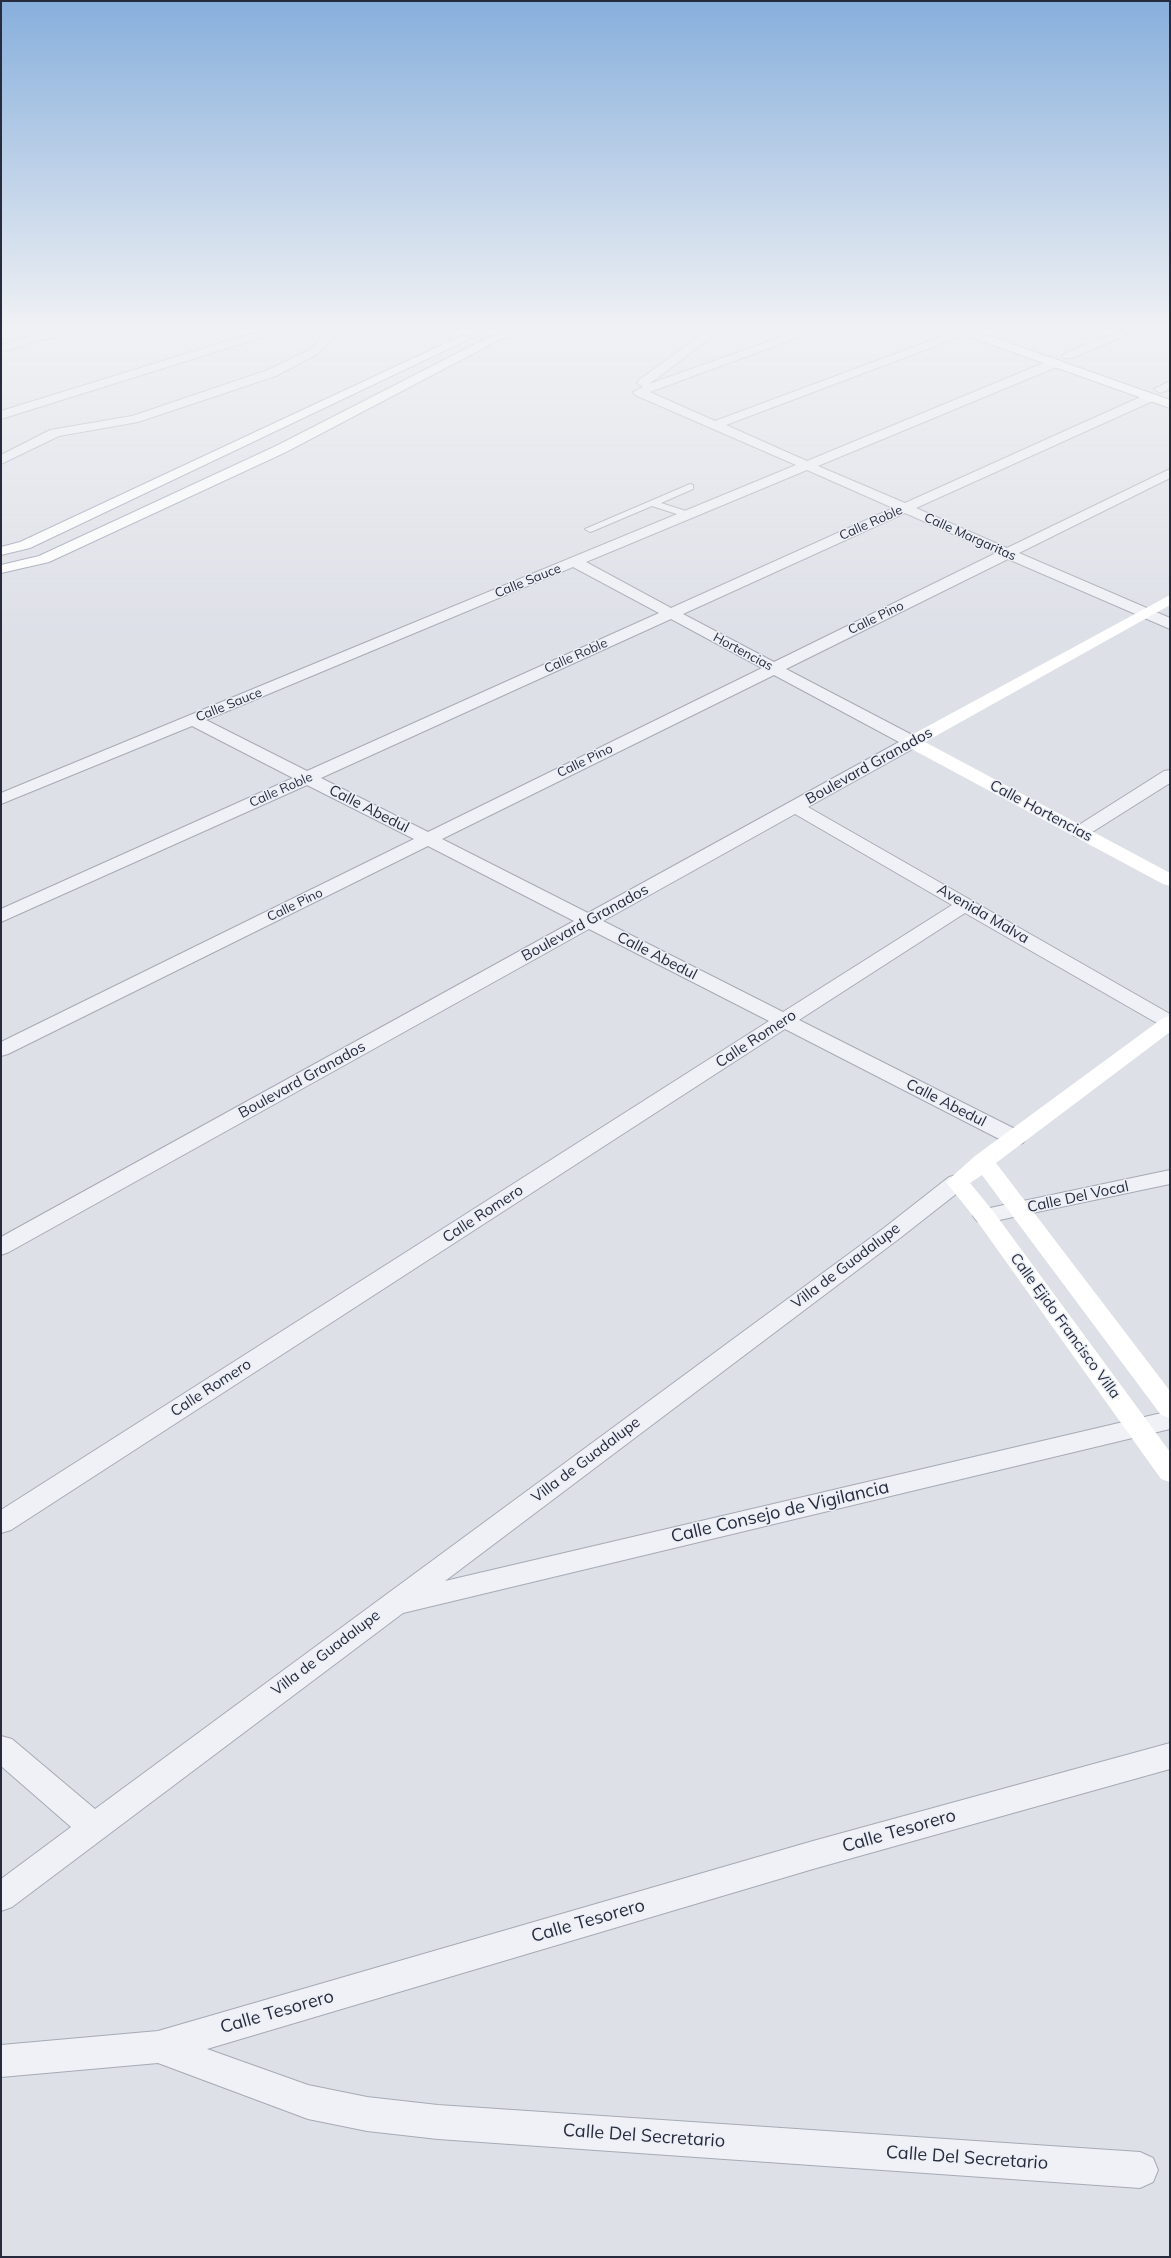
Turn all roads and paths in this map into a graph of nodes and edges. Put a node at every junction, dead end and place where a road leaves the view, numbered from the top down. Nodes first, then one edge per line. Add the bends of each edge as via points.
1 (74, 430) edge
2 (268, 430) edge
3 (317, 430) edge
4 (727, 430) edge
5 (891, 430) edge
6 (1076, 430) edge
7 (1, 460) edge
8 (807, 465) junction
9 (1170, 473) edge
10 (690, 487) dead end
11 (652, 503) junction
12 (905, 508) junction
13 (688, 514) junction
14 (590, 529) dead end
15 (1, 552) edge
16 (1008, 553) junction
17 (574, 562) junction
18 (1, 569) edge
19 (1170, 599) edge
20 (1145, 613) junction
21 (671, 614) junction
22 (1170, 624) edge
23 (774, 668) junction
24 (193, 720) junction
25 (912, 742) junction
26 (1170, 774) edge
27 (308, 778) junction
28 (1, 799) edge
29 (796, 807) junction
30 (1080, 832) junction
31 (428, 839) junction
32 (1170, 880) edge
33 (966, 904) junction
34 (1, 916) edge
35 (589, 921) junction
36 (784, 1020) junction
37 (1170, 1022) edge
38 (1, 1050) edge
39 (1015, 1138) junction
40 (983, 1161) junction
41 (1170, 1177) edge
42 (957, 1182) junction
43 (1020, 1209) junction
44 (985, 1216) junction
45 (1, 1247) edge
46 (1170, 1409) edge
47 (1170, 1420) edge
48 (1138, 1427) junction
49 (1170, 1472) edge
50 (1, 1523) edge
51 (390, 1605) junction
52 (1, 1748) edge
53 (1170, 1756) edge
54 (94, 1827) junction
55 (1, 1897) edge
56 (158, 2047) junction
57 (1, 2061) edge
58 (1140, 2170) dead end

1 - 7 street via 55,434
2 - 15 main road via 25,545
3 - 18 main road via 51,555
4 - 8 street, Calle Margaritas
5 - 8 street, Calle Sauce
6 - 12 street, Calle Roble
8 - 12 street, Calle Margaritas
8 - 13 street, Calle Sauce
9 - 16 street, Calle Pino
10 - 11 lane
11 - 13 lane
11 - 14 lane
12 - 16 street, Calle Margaritas
12 - 21 street, Calle Roble
13 - 17 street, Calle Sauce
16 - 20 street, Calle Margaritas
16 - 23 street, Calle Pino
17 - 21 street, Hortencias
17 - 24 street, Calle Sauce
19 - 20 main road, Boulevard Granados
20 - 22 street, Calle Margaritas
20 - 25 main road, Boulevard Granados
21 - 23 street, Hortencias
21 - 27 street, Calle Roble
23 - 25 street, Hortencias
23 - 31 street, Calle Pino
24 - 27 street, Calle Abedul
24 - 28 street, Calle Sauce
25 - 29 street, Boulevard Granados
25 - 30 main road, Calle Hortencias
26 - 30 street
27 - 31 street, Calle Abedul
27 - 34 street, Calle Roble
29 - 33 street, Avenida Malva
29 - 35 street, Boulevard Granados
30 - 32 main road, Calle Hortencias
31 - 35 street, Calle Abedul
31 - 38 street, Calle Pino
33 - 36 street, Calle Romero
33 - 37 street, Avenida Malva
35 - 36 street, Calle Abedul
35 - 45 street, Boulevard Granados
36 - 39 street, Calle Abedul
36 - 50 street, Calle Romero
37 - 39 main road, Villa de Guadalupe
39 - 40 main road, Villa de Guadalupe
40 - 42 main road, Villa de Guadalupe
40 - 43 main road
41 - 43 street, Calle Del Vocal
42 - 44 main road, Calle Ejido Francisco Villa
42 - 51 street, Villa de Guadalupe
43 - 44 street, Calle Del Vocal
43 - 46 main road
44 - 48 main road, Calle Ejido Francisco Villa
47 - 48 street, Calle Consejo de Vigilancia
48 - 49 main road, Calle Ejido Francisco Villa
48 - 51 street, Calle Consejo de Vigilancia
51 - 54 street, Villa de Guadalupe
52 - 54 street
53 - 56 street, Calle Tesorero via 813,1855
54 - 55 street, Villa de Guadalupe
56 - 57 street, Calle Tesorero
56 - 58 street, Calle Del Secretario via 308,2102 367,2114 438,2122

